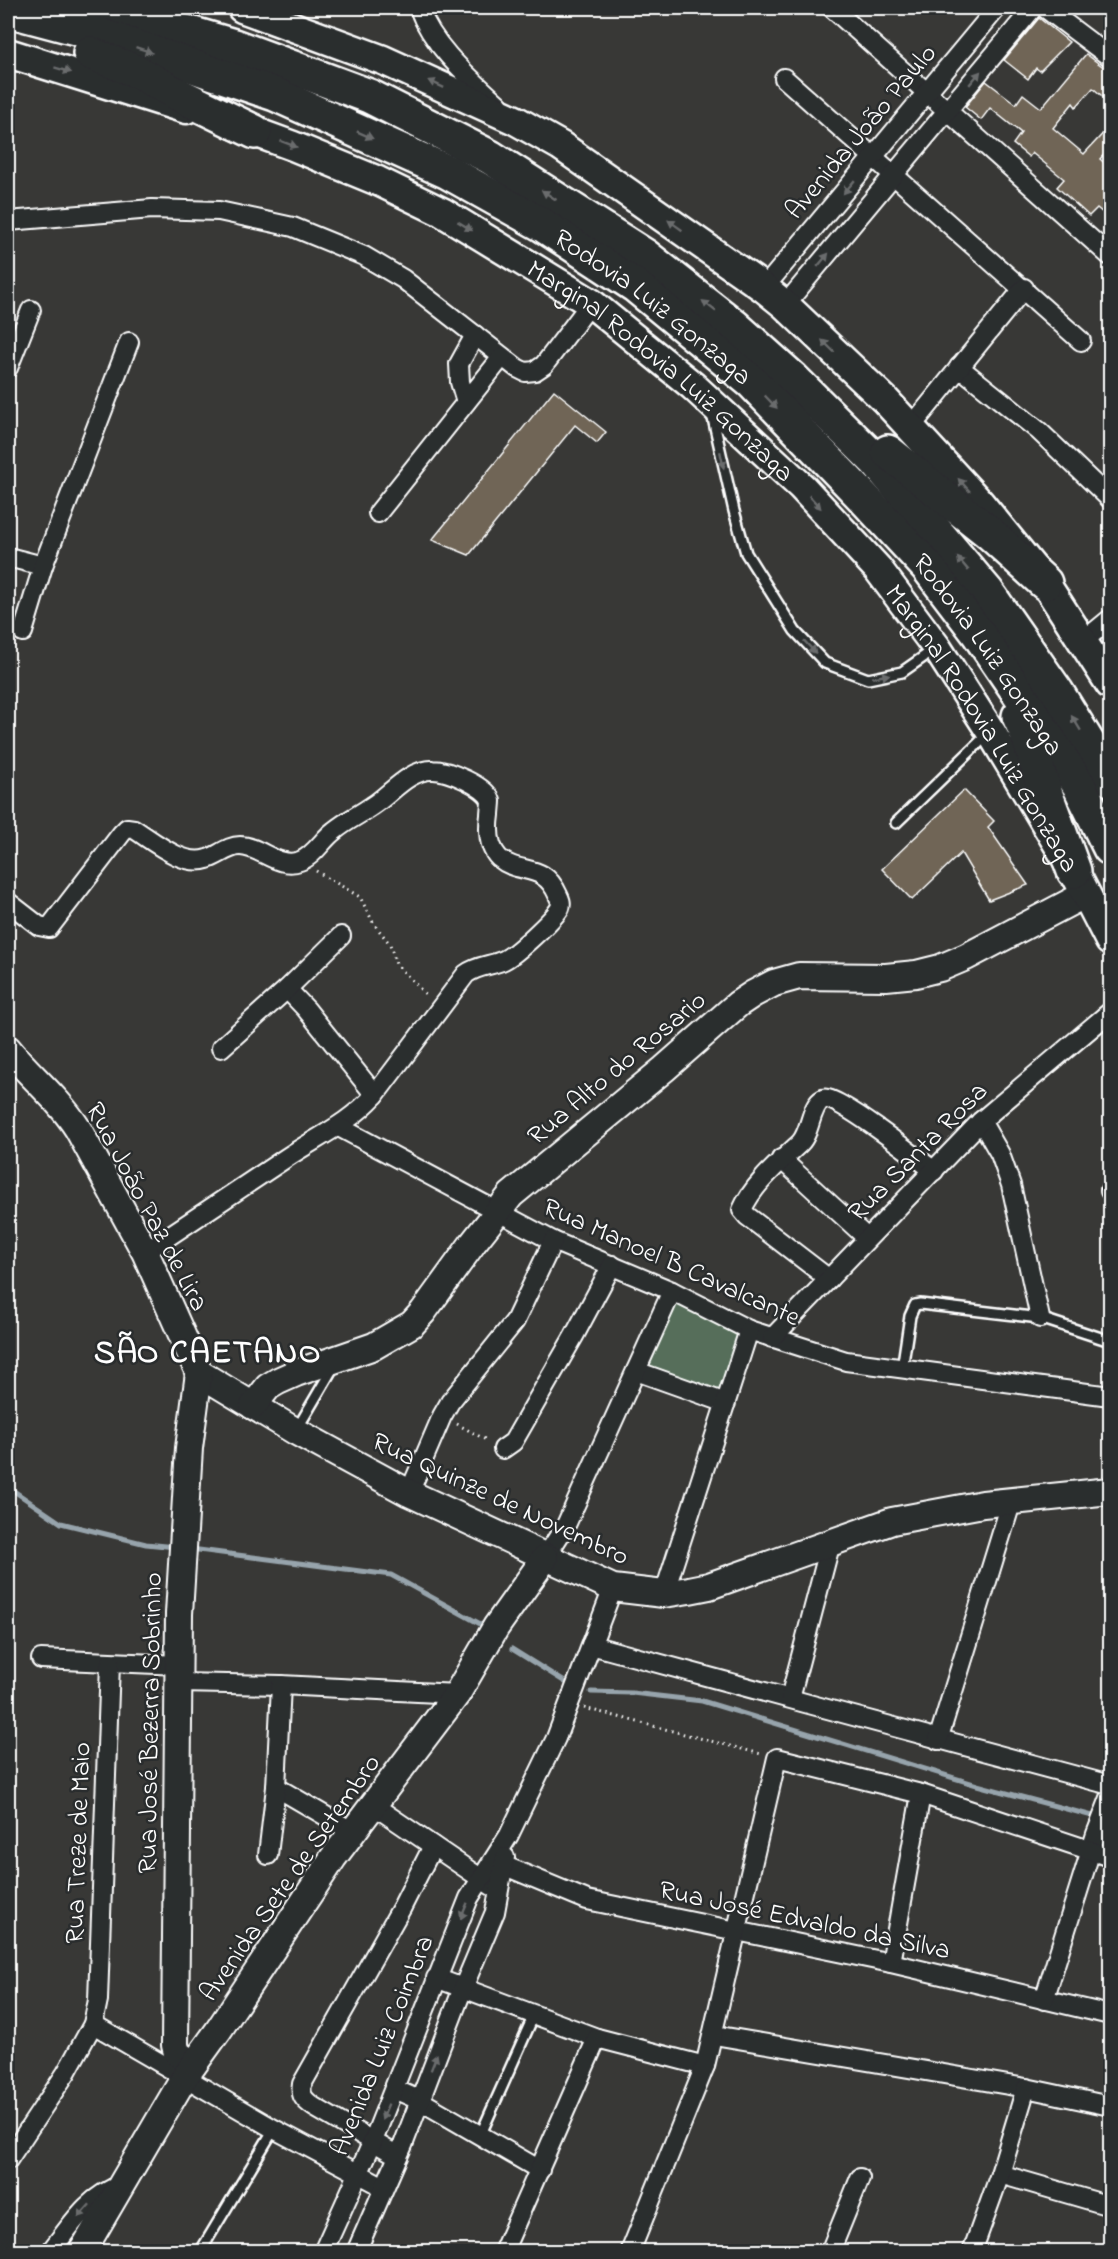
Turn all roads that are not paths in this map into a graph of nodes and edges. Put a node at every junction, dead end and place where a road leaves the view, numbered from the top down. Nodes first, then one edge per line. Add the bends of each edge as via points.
1 (105, 8) edge
2 (419, 8) edge
3 (831, 8) edge
4 (997, 8) edge
5 (1033, 8) edge
6 (1045, 8) edge
7 (249, 9) edge
8 (8, 10) edge
9 (8, 19) edge
10 (8, 53) edge
11 (1110, 57) edge
12 (784, 78) dead end
13 (926, 94) junction
14 (948, 111) junction
15 (515, 120) junction
16 (255, 132) junction
17 (874, 157) junction
18 (894, 175) junction
19 (8, 220) edge
20 (1110, 256) edge
21 (1024, 288) junction
22 (775, 296) junction
23 (591, 303) junction
24 (31, 310) dead end
25 (734, 326) junction
26 (475, 335) junction
27 (1081, 341) dead end
28 (129, 342) dead end
29 (502, 357) junction
30 (959, 367) junction
31 (8, 368) edge
32 (466, 402) junction
33 (710, 402) junction
34 (912, 427) junction
35 (863, 497) junction
36 (1110, 499) edge
37 (378, 513) dead end
38 (8, 557) edge
39 (43, 566) junction
40 (1045, 583) junction
41 (1109, 623) edge
42 (23, 632) dead end
43 (1082, 642) junction
44 (937, 648) junction
45 (1110, 684) edge
46 (991, 732) junction
47 (1099, 779) edge
48 (896, 823) dead end
49 (1110, 848) edge
50 (1080, 883) junction
51 (8, 902) edge
52 (341, 936) dead end
53 (1110, 941) edge
54 (287, 989) junction
55 (1110, 1012) edge
56 (221, 1048) dead end
57 (8, 1049) edge
58 (375, 1095) junction
59 (981, 1121) junction
60 (339, 1127) junction
61 (781, 1160) junction
62 (934, 1171) junction
63 (497, 1212) junction
64 (867, 1238) junction
65 (553, 1241) junction
66 (145, 1252) junction
67 (612, 1265) junction
68 (829, 1279) junction
69 (672, 1291) junction
70 (1040, 1318) junction
71 (749, 1330) junction
72 (772, 1338) junction
73 (1110, 1341) edge
74 (337, 1360) junction
75 (902, 1369) junction
76 (636, 1371) junction
77 (199, 1373) junction
78 (1110, 1396) edge
79 (726, 1403) junction
80 (253, 1406) junction
81 (295, 1431) junction
82 (504, 1449) road end
83 (1110, 1491) edge
84 (409, 1493) junction
85 (1012, 1500) junction
86 (831, 1542) junction
87 (545, 1558) junction
88 (613, 1588) junction
89 (664, 1594) junction
90 (591, 1645) junction
91 (41, 1659) dead end
92 (110, 1663) junction
93 (179, 1674) junction
94 (281, 1685) junction
95 (456, 1694) junction
96 (790, 1698) junction
97 (938, 1740) junction
98 (276, 1787) junction
99 (921, 1794) junction
100 (1110, 1795) edge
101 (373, 1805) junction
102 (353, 1832) junction
103 (433, 1846) junction
104 (1092, 1852) junction
105 (267, 1855) dead end
106 (1110, 1857) edge
107 (498, 1864) junction
108 (481, 1880) junction
109 (499, 1889) junction
110 (736, 1929) junction
111 (891, 1963) junction
112 (436, 1978) junction
113 (463, 1988) junction
114 (1044, 2000) junction
115 (534, 2015) junction
116 (1110, 2015) edge
117 (93, 2024) junction
118 (714, 2035) junction
119 (597, 2038) junction
120 (705, 2066) junction
121 (189, 2072) junction
122 (1026, 2088) junction
123 (394, 2089) junction
124 (419, 2100) junction
125 (1110, 2106) edge
126 (274, 2129) junction
127 (480, 2136) junction
128 (373, 2141) junction
129 (398, 2156) junction
130 (8, 2160) edge
131 (540, 2170) junction
132 (358, 2172) junction
133 (1000, 2174) junction
134 (860, 2178) dead end
135 (384, 2187) junction
136 (123, 2188) junction
137 (1110, 2206) edge
138 (50, 2252) edge
139 (82, 2252) edge
140 (99, 2252) edge
141 (200, 2252) edge
142 (323, 2252) edge
143 (356, 2252) edge
144 (503, 2252) edge
145 (630, 2252) edge
146 (830, 2252) edge
147 (972, 2252) edge

25 -> 1 highway, Rodovia Luiz Gonzaga via 645,256 490,157 369,96 245,50
2 - 15 street via 446,53
3 - 13 street
4 - 13 street, Avenida João Paulo
14 -> 5 street
6 - 11 street
15 -> 7 main road via 383,60
8 -> 35 highway, Rodovia Luiz Gonzaga via 102,35 275,94 448,172 543,225 636,286 752,382
9 - 16 highway via 138,72
10 -> 16 main road, Marginal Rodovia Luiz Gonzaga
12 - 17 street
13 - 14 street
13 - 17 street, Avenida João Paulo
14 - 18 street
14 - 20 street
22 -> 15 main road via 561,146
16 -> 23 main road, Marginal Rodovia Luiz Gonzaga via 378,181 442,212
17 - 18 street
17 -> 22 street, Avenida João Paulo
18 - 21 street
22 -> 18 street
19 - 26 street via 152,209 219,211 293,227 364,256 403,279
21 - 27 street
21 - 30 street
34 -> 22 main road
23 - 29 street via 544,365 525,372
23 - 33 main road, Marginal Rodovia Luiz Gonzaga
24 - 31 street
25 - 40 highway via 783,359 873,441 990,533
47 -> 25 highway, Rodovia Luiz Gonzaga via 1056,691 987,592 876,461
26 - 29 street
26 - 32 street via 459,364
28 - 39 street
29 - 32 street
30 - 34 street
30 - 36 street via 1039,431
32 - 37 street
33 -> 44 main road, Marginal Rodovia Luiz Gonzaga via 802,487 878,569
33 -> 44 lane via 746,553 795,631 825,663 868,679 902,672
40 -> 34 main road
35 - 47 highway, Rodovia Luiz Gonzaga via 927,566
35 - 50 highway via 1013,705
38 - 39 street
39 - 42 street
40 - 43 main road
41 - 43 street
43 - 45 main road
44 - 46 main road, Marginal Rodovia Luiz Gonzaga
46 - 48 lane
46 - 50 main road, Marginal Rodovia Luiz Gonzaga
47 - 49 highway, Rodovia Luiz Gonzaga
50 - 53 main road, Marginal Rodovia Luiz Gonzaga
50 - 63 street, Rua Alto do Rosario via 966,957 940,968 886,977 799,976 753,994 527,1180
51 - 58 street via 49,928 127,828 193,861 237,846 249,846 277,860 300,861 333,831 411,776 434,770 459,777 491,801 493,850 500,859 547,878 561,906 506,960 466,974
52 - 54 street
54 - 56 street
54 - 58 street
55 - 59 street, Rua Santa Rosa
57 - 66 street, Rua João Paz de Lira via 67,1112
58 - 60 street
59 - 62 street, Rua Santa Rosa
59 - 70 street via 1000,1154 1011,1185
60 - 63 street, Rua Manoel B Cavalcante
60 - 66 street
61 - 62 street via 804,1138 819,1103 828,1097
61 - 64 street
61 - 68 street via 742,1209
62 - 64 street, Rua Santa Rosa
63 - 65 street, Rua Manoel B Cavalcante
63 - 74 street, Rua Alto do Rosario via 412,1324 374,1346
64 - 68 street, Rua Santa Rosa
65 - 67 street, Rua Manoel B Cavalcante
65 - 84 street via 515,1321 450,1402
66 - 77 street, Rua João Paz de Lira
67 - 69 street, Rua Manoel B Cavalcante
67 - 82 street via 513,1442
68 - 72 street, Rua Santa Rosa
69 - 71 street, Rua Manoel B Cavalcante
69 - 76 street
70 - 73 lane
70 - 75 lane via 915,1305
71 - 72 street, Rua Manoel B Cavalcante
71 - 79 street
72 - 75 street, Rua Manoel B Cavalcante via 846,1361
74 - 80 street, Rua Alto do Rosario via 268,1387
74 - 81 lane
75 - 78 street, Rua Manoel B Cavalcante
76 - 79 street
76 - 87 street via 566,1525
77 - 80 street, Rua Quinze de Novembro
77 - 93 street, Rua José Bezerra Sobrinho via 189,1448
79 - 89 street
80 - 81 street, Rua Quinze de Novembro
81 - 84 street, Rua Quinze de Novembro
83 - 85 street, Rua Quinze de Novembro
84 - 87 street, Rua Quinze de Novembro
85 - 86 street, Rua Quinze de Novembro via 892,1521
85 - 97 street
86 - 89 street, Rua Quinze de Novembro via 709,1586
86 - 96 street
87 - 88 street, Rua Quinze de Novembro
87 - 95 street, Avenida Sete de Setembro via 496,1627
88 - 89 street, Rua Quinze de Novembro
88 - 90 street
90 - 96 street
90 - 107 street via 556,1738
91 - 92 street
92 - 93 street
92 - 117 street, Rua Treze de Maio via 98,2000
93 - 94 street
93 - 121 street, Rua José Bezerra Sobrinho via 175,2045
94 - 95 street
94 - 98 street
95 - 101 street, Avenida Sete de Setembro
96 - 97 street
97 - 100 street
98 - 102 street
98 - 105 street
99 - 104 street
99 - 110 street via 777,1758
99 - 111 street
100 - 104 street
101 - 102 street, Avenida Sete de Setembro
101 - 103 street
102 - 121 street, Avenida Sete de Setembro
103 - 108 street
103 - 128 street via 300,2092 304,2100
104 - 106 street
104 - 114 street
107 - 108 street, Avenida Luiz Coimbra
107 - 109 street, Avenida Luiz Coimbra
107 - 110 street, Rua José Edvaldo da Silva via 587,1900
108 - 109 street
108 -> 112 street, Avenida Luiz Coimbra
109 - 113 street, Avenida Luiz Coimbra via 495,1912
110 - 111 street, Rua José Edvaldo da Silva
110 - 118 street
111 - 114 street, Rua José Edvaldo da Silva
112 - 113 street
112 - 123 street, Avenida Luiz Coimbra
113 - 115 street
124 -> 113 street, Avenida Luiz Coimbra
114 - 116 street, Rua José Edvaldo da Silva
115 - 119 street
115 - 127 lane
117 - 121 street
117 - 130 street, Rua Treze de Maio via 66,2073
118 - 120 street
118 - 122 street
119 - 120 street
119 - 131 street
120 - 145 street
121 - 126 street
121 - 136 street, Avenida Sete de Setembro
122 - 125 street
122 - 133 street
123 - 124 street
123 -> 128 street, Avenida Luiz Coimbra
124 - 127 street
124 - 129 street, Avenida Luiz Coimbra
126 - 132 street
126 - 141 lane
127 - 131 street
128 - 129 street
128 - 132 street, Avenida Luiz Coimbra
129 - 135 street, Avenida Luiz Coimbra
131 - 144 street
132 - 135 street
132 - 142 street, Avenida Luiz Coimbra
133 - 137 street
133 - 147 street
134 - 146 street
135 - 143 street, Avenida Luiz Coimbra
136 -> 138 street via 100,2195 88,2205
136 - 139 street
136 - 140 street

